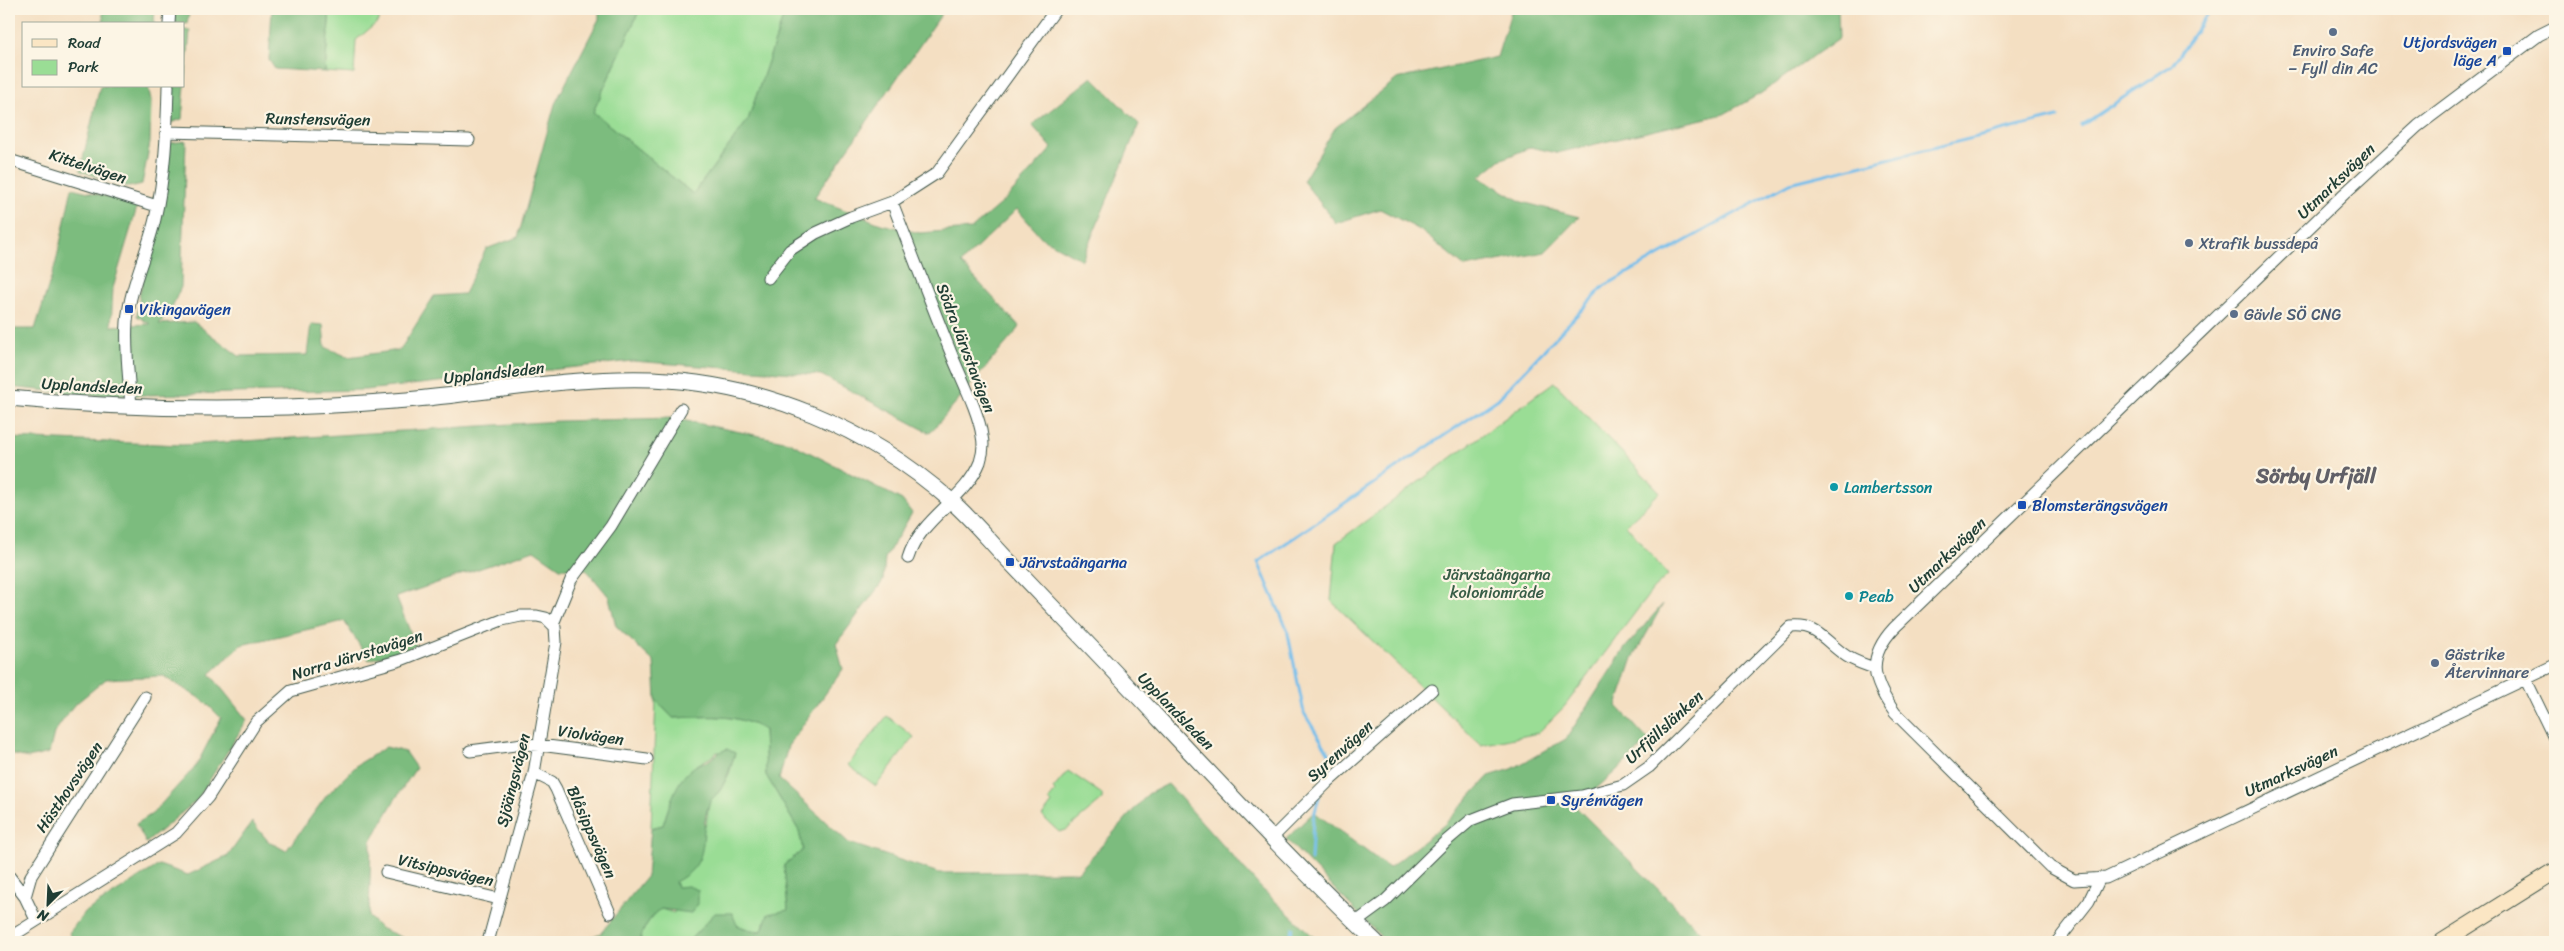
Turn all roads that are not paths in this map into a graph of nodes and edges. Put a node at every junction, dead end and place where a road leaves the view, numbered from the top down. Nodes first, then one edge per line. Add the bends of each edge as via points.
1 (170, 9) edge
2 (1056, 9) edge
3 (169, 22) edge
4 (2555, 27) edge
5 (168, 88) edge
6 (167, 132) junction
7 (469, 140) dead end
8 (9, 160) edge
9 (892, 202) junction
10 (157, 206) junction
11 (768, 278) dead end
12 (9, 398) edge
13 (131, 406) junction
14 (681, 409) dead end
15 (952, 502) junction
16 (908, 558) dead end
17 (553, 624) junction
18 (2555, 665) edge
19 (1874, 668) junction
20 (2525, 678) junction
21 (1432, 690) dead end
22 (145, 698) dead end
23 (2555, 740) edge
24 (540, 744) junction
25 (470, 751) dead end
26 (647, 759) dead end
27 (534, 773) junction
28 (1272, 838) junction
29 (2555, 856) edge
30 (386, 872) dead end
31 (2552, 873) edge
32 (9, 876) edge
33 (2100, 878) junction
34 (24, 897) junction
35 (500, 899) junction
36 (610, 913) dead end
37 (36, 920) junction
38 (1355, 923) junction
39 (9, 938) edge
40 (488, 942) edge
41 (1376, 942) edge
42 (2057, 942) edge
43 (2442, 942) edge

1 - 3 street
2 - 9 street via 937,173
4 - 19 street, Utmarksvägen via 2539,35 2418,126 2344,194 1894,628 1879,648
5 - 6 street
6 - 7 street, Runstensvägen
6 - 10 street
8 - 10 street, Kittelvägen
9 - 11 street via 851,216 816,233 790,250
9 - 15 street, Södra Järvstavägen via 982,434 983,452 978,467
10 - 13 street via 129,309 126,342
12 - 13 street, Upplandsleden
13 - 15 street, Upplandsleden via 248,407 404,400 610,379 689,381 748,392 819,416 890,454
14 - 17 street via 611,526 571,580
15 - 16 street via 924,530
15 - 28 street, Upplandsleden
17 - 24 street, Sjöängsvägen via 556,642
17 - 37 street, Norra Järvstavägen via 546,618 529,615 502,620 401,660 291,692 256,722 208,797 176,833
18 - 20 street, Utmarksvägen
19 - 33 street, Utmarksvägen via 1881,692 1895,712 2050,867 2074,880
19 - 38 street, Urfjällslänken via 1851,660 1821,634 1802,626 1791,627 1649,767 1623,785 1582,796 1512,804 1472,820 1385,900
20 - 23 street
20 - 33 street, Utmarksvägen via 2106,878
21 - 28 street, Syrenvägen
22 - 34 street, Hästhovsvägen via 36,865
24 - 25 street, Violvägen
24 - 26 street, Violvägen
24 - 27 street, Sjöängsvägen
27 - 35 street, Sjöängsvägen
27 - 36 street, Blåsippsvägen via 552,782 556,789
28 - 38 street, Upplandsleden
29 - 31 main road
30 - 35 street, Vitsippsvägen
31 - 43 main road
32 - 34 street
33 - 42 street via 2089,901
34 - 37 street
35 - 40 street, Sjöängsvägen
37 - 39 street, Norra Järvstavägen
38 - 41 street, Upplandsleden

